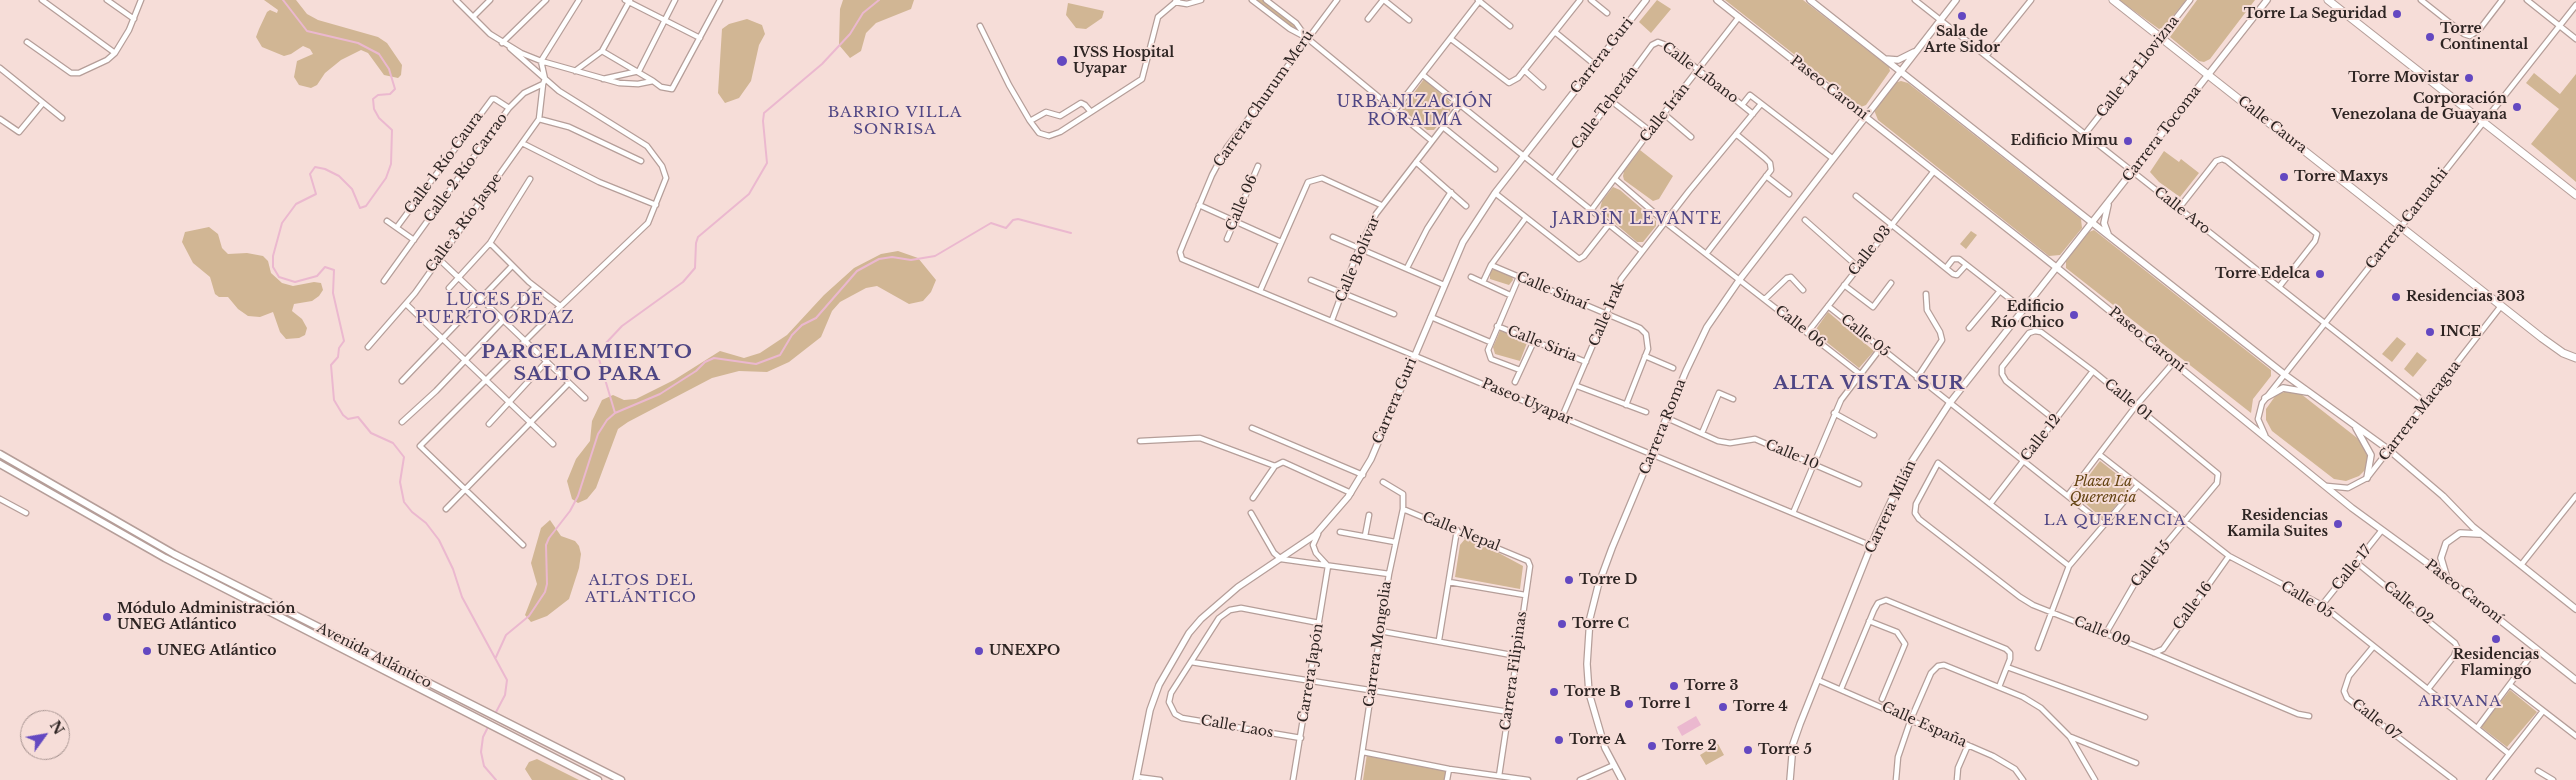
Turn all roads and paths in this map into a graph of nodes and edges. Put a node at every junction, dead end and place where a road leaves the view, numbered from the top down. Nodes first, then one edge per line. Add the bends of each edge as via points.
1 (42, 0) edge
2 (108, 0) edge
3 (140, 0) edge
4 (456, 0) edge
5 (490, 0) edge
6 (546, 0) edge
7 (579, 0) edge
8 (675, 0) edge
9 (720, 0) edge
10 (1201, 0) edge
11 (1252, 0) edge
12 (1266, 0) edge
13 (1337, 0) edge
14 (1383, 0) edge
15 (1479, 0) edge
16 (1580, 0) edge
17 (1591, 0) edge
18 (1646, 0) edge
19 (1717, 0) edge
20 (1810, 0) edge
21 (1915, 0) edge
22 (1956, 0) edge
23 (2031, 0) edge
24 (2113, 0) edge
25 (2190, 0) edge
26 (2267, 0) edge
27 (2328, 0) edge
28 (2421, 0) edge
29 (2502, 0) edge
30 (2527, 0) edge
31 (628, 1) edge
32 (1176, 1) edge
33 (2576, 4) edge
34 (1607, 13) dead end
35 (473, 17) junction
36 (1739, 17) junction
37 (665, 19) junction
38 (1368, 19) dead end
39 (134, 20) junction
40 (1409, 20) dead end
41 (1940, 20) junction
42 (980, 26) dead end
43 (1510, 26) dead end
44 (2559, 26) junction
45 (1554, 32) junction
46 (700, 38) junction
47 (1306, 38) junction
48 (2161, 38) junction
49 (1451, 39) junction
50 (2576, 39) edge
51 (27, 42) dead end
52 (1658, 42) joint
53 (502, 43) junction
54 (510, 48) junction
55 (602, 51) junction
56 (1916, 51) junction
57 (115, 53) junction
58 (1986, 56) junction
59 (1884, 58) junction
60 (541, 61) junction
61 (1594, 64) junction
62 (0, 68) edge
63 (1524, 70) junction
64 (1699, 70) junction
65 (575, 71) junction
66 (639, 71) junction
67 (1900, 71) junction
68 (1423, 75) junction
69 (2208, 75) junction
70 (602, 79) junction
71 (653, 81) junction
72 (544, 82) junction
73 (1543, 87) dead end
74 (1610, 100) junction
75 (43, 103) junction
76 (1761, 104) junction
77 (1460, 105) junction
78 (1742, 105) junction
79 (509, 108) junction
80 (1394, 111) junction
81 (1091, 112) junction
82 (1664, 114) junction
83 (1753, 114) junction
84 (1865, 116) junction
85 (62, 118) dead end
86 (0, 119) edge
87 (539, 119) junction
88 (1030, 121) junction
89 (2483, 122) junction
90 (1443, 127) junction
91 (1650, 131) junction
92 (1736, 134) junction
93 (2085, 134) junction
94 (1691, 137) dead end
95 (1432, 141) junction
96 (522, 143) junction
97 (1525, 155) junction
98 (1832, 158) junction
99 (641, 161) dead end
100 (1416, 162) junction
101 (1258, 166) dead end
102 (1495, 169) dead end
103 (1934, 171) junction
104 (2132, 172) junction
105 (1766, 176) junction
106 (1554, 178) junction
107 (530, 179) dead end
108 (1614, 179) junction
109 (1451, 192) junction
110 (1495, 193) junction
111 (1789, 194) dead end
112 (2576, 195) edge
113 (1856, 196) dead end
114 (2110, 201) junction
115 (656, 205) junction
116 (1199, 205) junction
117 (1381, 205) junction
118 (1466, 206) dead end
119 (2179, 208) junction
120 (1592, 209) junction
121 (1526, 219) junction
122 (1805, 220) dead end
123 (386, 221) dead end
124 (1234, 221) junction
125 (1665, 222) junction
126 (1610, 223) junction
127 (2092, 223) junction
128 (1892, 224) junction
129 (397, 227) junction
130 (2400, 227) junction
131 (1333, 237) dead end
132 (2111, 238) junction
133 (1227, 239) dead end
134 (414, 240) junction
135 (1281, 242) junction
136 (490, 243) junction
137 (1359, 248) junction
138 (1642, 251) junction
139 (1706, 254) junction
140 (439, 259) junction
141 (1182, 259) joint
142 (1492, 265) junction
143 (1966, 265) junction
144 (512, 266) junction
145 (1858, 267) junction
146 (1407, 268) junction
147 (1946, 268) junction
148 (2057, 268) junction
149 (1471, 277) dead end
150 (1519, 277) junction
151 (460, 278) junction
152 (1740, 279) junction
153 (1311, 280) dead end
154 (384, 282) dead end
155 (1483, 282) junction
156 (1891, 283) dead end
157 (1844, 285) junction
158 (1444, 286) junction
159 (535, 287) junction
160 (2279, 287) junction
161 (450, 288) dead end
162 (1803, 290) dead end
163 (1260, 291) junction
164 (2000, 291) junction
165 (1343, 293) junction
166 (1926, 294) dead end
167 (1510, 295) junction
168 (481, 298) junction
169 (1766, 299) junction
170 (406, 304) junction
171 (560, 306) junction
172 (1828, 306) junction
173 (2501, 306) junction
174 (2023, 309) junction
175 (1394, 314) dead end
176 (1606, 314) junction
177 (1431, 317) junction
178 (503, 319) junction
179 (1332, 320) junction
180 (2324, 323) junction
181 (1497, 326) junction
182 (1969, 328) dead end
183 (1807, 332) junction
184 (443, 338) junction
185 (525, 341) junction
186 (1534, 341) junction
187 (1490, 342) junction
188 (368, 347) dead end
189 (1880, 349) junction
190 (1414, 356) junction
191 (1645, 356) junction
192 (2576, 358) edge
193 (465, 360) junction
194 (547, 361) junction
195 (1586, 362) junction
196 (2174, 362) junction
197 (1673, 368) dead end
198 (1520, 370) junction
199 (2093, 371) junction
200 (1860, 374) junction
201 (2284, 374) junction
202 (1917, 378) junction
203 (487, 380) junction
204 (402, 381) dead end
205 (569, 382) junction
206 (1515, 382) dead end
207 (1577, 386) junction
208 (2314, 394) junction
209 (586, 398) dead end
210 (2265, 398) junction
211 (1733, 399) dead end
212 (509, 402) junction
213 (2426, 403) junction
214 (1626, 404) junction
215 (1949, 404) junction
216 (2135, 407) junction
217 (1646, 412) dead end
218 (1834, 413) junction
219 (1562, 417) junction
220 (1666, 418) junction
221 (2055, 420) junction
222 (402, 422) dead end
223 (531, 422) junction
224 (489, 424) dead end
225 (2354, 424) junction
226 (1252, 428) dead end
227 (1702, 434) junction
228 (1874, 435) dead end
229 (2267, 438) junction
230 (1140, 441) dead end
231 (553, 444) dead end
232 (2389, 450) junction
233 (0, 454) edge
234 (1651, 455) junction
235 (2100, 455) junction
236 (2023, 461) junction
237 (0, 464) edge
238 (1813, 464) junction
239 (1275, 466) junction
240 (8, 469) junction
241 (0, 470) edge
242 (2218, 474) joint
243 (1363, 475) junction
244 (2367, 478) junction
245 (1383, 482) dead end
246 (1859, 484) dead end
247 (2138, 485) junction
248 (2323, 485) junction
249 (466, 489) junction
250 (1351, 493) junction
251 (2068, 495) junction
252 (2576, 496) edge
253 (1253, 498) dead end
254 (0, 499) edge
255 (1990, 504) junction
256 (446, 509) dead end
257 (1402, 509) junction
258 (26, 513) dead end
259 (1251, 513) dead end
260 (1793, 513) junction
261 (1369, 515) dead end
262 (2185, 522) junction
263 (2103, 524) junction
264 (1320, 530) junction
265 (1457, 530) junction
266 (2382, 530) junction
267 (1340, 532) dead end
268 (1365, 536) junction
269 (2485, 537) junction
270 (1395, 542) junction
271 (523, 545) dead end
272 (1872, 546) junction
273 (2229, 556) junction
274 (1281, 559) junction
275 (2356, 562) junction
276 (2521, 565) junction
277 (1328, 566) junction
278 (1530, 566) joint
279 (2069, 566) junction
280 (1389, 574) junction
281 (2449, 579) junction
282 (1449, 582) junction
283 (1525, 595) junction
284 (2322, 605) junction
285 (2576, 608) edge
286 (2052, 612) junction
287 (1869, 621) junction
288 (1319, 622) junction
289 (1380, 631) junction
290 (2106, 633) junction
291 (1439, 640) junction
292 (2373, 647) junction
293 (2038, 648) dead end
294 (2154, 653) junction
295 (1518, 656) junction
296 (2530, 657) dead end
297 (1191, 662) junction
298 (2007, 667) junction
299 (1310, 680) junction
300 (1818, 680) junction
301 (2576, 680) edge
302 (2510, 685) junction
303 (1999, 687) junction
304 (1371, 689) junction
305 (2428, 689) junction
306 (1841, 690) junction
307 (1882, 699) dead end
308 (2543, 711) junction
309 (1509, 712) junction
310 (2309, 716) dead end
311 (2145, 717) dead end
312 (1911, 719) junction
313 (2477, 728) junction
314 (2576, 736) edge
315 (2070, 737) junction
316 (1301, 738) junction
317 (1968, 745) junction
318 (1363, 752) junction
319 (2508, 753) junction
320 (2136, 763) dead end
321 (1614, 766) junction
322 (1449, 769) junction
323 (2538, 771) dead end
324 (1498, 776) junction
325 (1136, 778) edge
326 (598, 780) edge
327 (621, 780) edge
328 (1160, 780) edge
329 (1293, 780) edge
330 (1358, 780) edge
331 (1447, 780) edge
332 (1528, 780) edge
333 (1580, 780) edge
334 (1622, 780) edge
335 (1790, 780) edge
336 (1896, 780) edge
337 (1957, 780) edge
338 (2023, 780) edge
339 (2095, 780) edge
340 (2454, 780) edge
341 (2489, 780) edge
342 (2552, 780) edge

1 - 57 street
2 - 39 street
3 - 39 street
4 - 35 street
5 - 35 street
6 - 53 street
7 - 60 street
8 - 37 street
9 - 46 street
10 - 32 street via 1187,4
11 - 47 street
12 - 47 street via 1296,23
13 - 47 street, Carrera Churum Merú
14 - 38 street
14 - 40 street
15 - 43 street
15 - 49 street
16 - 45 street
17 - 34 street
18 - 61 street, Carrera Guri
19 - 36 street, Paseo Caroní
20 - 59 street
21 - 41 street, Calle Aro
22 - 41 street, Carrera Roma
23 - 58 street
24 - 48 main road, Calle Caura
25 - 48 street, Calle La Llovizna
26 - 69 street, Carrera Tocoma
27 - 89 main road
28 - 29 street via 2470,36
30 - 44 street
31 - 37 street
31 - 55 street
32 - 81 street via 1158,17 1142,79
33 - 44 street, Carrera Caruachi
35 - 53 street
36 - 64 street, Calle Irán
36 - 84 street, Paseo Caroní
37 - 46 street
37 - 66 street
39 - 57 street
41 - 56 street, Carrera Roma
41 - 58 street, Calle Aro
42 - 88 street
44 - 50 street
44 - 89 street, Carrera Caruachi
45 - 61 street
45 - 63 street
46 - 71 street via 672,89
47 - 80 street
47 - 116 street, Carrera Churum Merú via 1227,147
48 - 69 main road, Calle Caura
48 - 93 street, Calle La Llovizna
49 - 63 street via 1509,83
49 - 68 street
51 - 57 street via 74,74 101,63
52 - 64 street, Calle Líbano via 1669,46
52 - 74 street, Calle Teherán via 1652,45
53 - 54 street
54 - 60 street
54 - 72 street
55 - 65 street
55 - 66 street
56 - 59 street via 1898,60
56 - 67 street, Carrera Roma
58 - 93 street, Calle Aro
59 - 67 street
60 - 65 street
60 - 72 street
61 - 97 street, Carrera Guri
62 - 75 street
63 - 73 street
64 - 78 street, Calle Líbano
64 - 82 street, Calle Irán
65 - 70 street
66 - 70 street
66 - 71 street
67 - 84 street, Carrera Roma
67 - 127 street
68 - 77 street
68 - 80 street
69 - 104 street, Carrera Tocoma
69 - 130 main road, Calle Caura
70 - 71 street via 630,85
72 - 79 street, Calle 2 Río Carrao via 524,93
72 - 87 street
72 - 115 street via 647,146 665,172
74 - 91 street
74 - 106 street, Calle Teherán
75 - 85 street
75 - 86 street via 19,132
76 - 78 street, Calle Líbano via 1750,95
76 - 83 street, Calle Irak
76 - 98 street
77 - 90 street, Calle Bolívar
77 - 97 street
78 - 83 street, Calle Líbano
79 - 129 street, Calle 1 Río Caura via 492,99
79 - 134 street, Calle 2 Río Carrao
80 - 95 street
81 - 88 street via 1081,104 1060,116 1046,112
81 - 88 street via 1049,136 1039,133
82 - 91 street, Calle Irán
82 - 94 street
83 - 92 street, Calle Irak
84 - 98 street, Carrera Roma
84 - 103 street, Paseo Caroní
87 - 96 street, Calle 3 Río Jaspe
87 - 99 street via 569,126
89 - 112 main road
89 - 130 street, Carrera Caruachi
90 - 95 street, Calle Bolívar
90 - 102 street
91 - 108 street, Calle Irán
92 - 105 street via 1770,163 1771,170
92 - 125 street, Calle Irak
93 - 104 street, Calle Aro
95 - 100 street, Calle Bolívar
96 - 115 street via 578,172
96 - 140 street, Calle 3 Río Jaspe
97 - 106 street
97 - 110 street, Carrera Guri
98 - 152 street, Carrera Roma
100 - 109 street
100 - 117 street, Calle Bolívar
101 - 124 street, Calle 06
103 - 128 street, Calle 03
103 - 148 street, Paseo Caroní
104 - 114 street, Carrera Tocoma
104 - 119 street, Calle Aro
105 - 111 street
105 - 139 street
106 - 120 street
107 - 136 street
108 - 120 street, Calle Irán
108 - 125 street, Calle 06
109 - 118 street
109 - 146 street
110 - 121 street
110 - 158 street, Carrera Guri via 1463,242
113 - 128 street
114 - 127 street, Carrera Tocoma
114 - 132 street via 2104,227
115 - 171 street via 648,223
116 - 124 street
116 - 141 street, Carrera Churum Merú via 1180,252
117 - 135 street via 1322,178 1313,179 1308,182
117 - 137 street, Calle Bolívar
119 - 160 street, Calle Aro
119 - 160 street via 2215,162 2220,159 2227,161 2316,234 2315,241
120 - 126 street
121 - 126 street via 1579,258
121 - 142 street
122 - 145 street
123 - 129 street
124 - 133 street, Calle 06
124 - 135 street
125 - 138 street, Calle Irak
125 - 139 street, Calle 06
126 - 138 street
127 - 132 street
127 - 148 street, Carrera Tocoma
128 - 145 street, Calle 03
128 - 147 street
129 - 134 street
130 - 173 main road, Calle Caura
130 - 180 street, Carrera Caruachi
131 - 137 street
132 - 201 street
134 - 154 street, Calle 2 Río Carrao
135 - 163 street
136 - 144 street
136 - 151 street
137 - 146 street
137 - 165 street, Calle Bolívar
138 - 176 street, Calle Irak via 1615,289
139 - 152 street, Calle 06
140 - 151 street
140 - 170 street, Calle 3 Río Jaspe
141 - 163 street, Paseo Uyapar
142 - 150 street, Calle Sinaí
142 - 155 street
143 - 147 street via 1954,258
143 - 147 street via 1957,276
143 - 164 street
144 - 159 street
144 - 168 street
145 - 157 street, Calle 03
146 - 158 street
148 - 174 street, Carrera Milán
148 - 196 street, Paseo Caroní
149 - 155 street
150 - 167 street
150 - 176 street, Calle Sinaí
151 - 161 street
151 - 168 street
152 - 169 street, Calle 06
152 - 220 street, Carrera Roma via 1707,327
153 - 165 street
155 - 167 street
156 - 157 street via 1873,307
157 - 172 street, Calle 03
158 - 177 street, Carrera Guri
159 - 171 street
159 - 178 street
160 - 180 street, Calle Aro
162 - 169 street via 1791,277
163 - 179 street, Paseo Uyapar
164 - 174 street
164 - 182 street
165 - 175 street
165 - 179 street, Calle Bolívar
166 - 202 street via 1927,310 1942,340
167 - 181 street
168 - 178 street
168 - 184 street
169 - 183 street, Calle 06
170 - 184 street
170 - 188 street, Calle 3 Río Jaspe
171 - 185 street
172 - 183 street, Calle 03
172 - 189 street, Calle 05
173 - 192 main road, Calle Caura via 2550,344
173 - 213 street, Carrera Macagua
174 - 215 street, Carrera Milán
176 - 191 street, Calle Sinaí via 1640,328 1648,340
176 - 195 street, Calle Irak
177 - 187 street
177 - 190 street, Carrera Guri
178 - 185 street
178 - 193 street
179 - 190 street, Paseo Uyapar
180 - 201 street, Carrera Caruachi
180 - 213 street, Calle Aro
181 - 186 street, Calle Siria
181 - 187 street
183 - 200 street, Calle 06
184 - 193 street
184 - 204 street
185 - 194 street
185 - 203 street
186 - 195 street, Calle Siria
186 - 198 street
187 - 198 street via 1488,354 1491,359
189 - 200 street
189 - 202 street, Calle 05
190 - 219 street, Paseo Uyapar
190 - 243 street, Carrera Guri
191 - 197 street
191 - 214 street
193 - 203 street
193 - 222 street
194 - 205 street
194 - 212 street
195 - 207 street, Calle Irak
196 - 216 street
196 - 229 street, Paseo Caroní
198 - 206 street
199 - 216 street, Calle 01
199 - 221 street, Calle 12
199 - 221 street, Calle 01 via 2041,332 2035,331 2029,333 2002,367 2006,380
200 - 218 street
201 - 208 street
201 - 210 street, Carrera Caruachi
202 - 215 street, Calle 05
203 - 212 street
203 - 249 street via 420,446
205 - 209 street
205 - 223 street
207 - 214 street
207 - 219 street, Calle Irak
208 - 210 street via 2283,388
208 - 225 street
210 - 229 street, Carrera Caruachi via 2258,413 2260,426
211 - 227 street via 1719,393
212 - 223 street
212 - 224 street
213 - 232 street, Carrera Macagua
214 - 217 street
215 - 236 street, Calle 05
215 - 272 street, Carrera Milán via 1904,475
216 - 235 street
216 - 242 street, Calle 01
218 - 228 street
218 - 238 street
219 - 234 street, Paseo Uyapar
220 - 227 street, Calle 10
220 - 234 street, Carrera Roma
221 - 236 street, Calle 12
223 - 231 street
223 - 249 street
225 - 232 street
225 - 244 street via 2371,455
226 - 243 street
227 - 238 street, Calle 10 via 1730,443 1755,440
229 - 248 street, Paseo Caroní
230 - 239 street via 1200,438
232 - 244 street, Carrera Macagua
232 - 269 street
233 - 327 main road, Avenida Atlántico via 174,554
234 - 260 street, Paseo Uyapar
234 - 321 street, Carrera Roma via 1601,577 1590,618 1589,693 1596,722
235 - 247 street, Calle 05
235 - 251 street
236 - 251 street, Calle 05
236 - 255 street, Calle 12
237 - 240 main road, Avenida Atlántico
238 - 246 street, Calle 10
238 - 260 street
239 - 250 street via 1283,462
239 - 253 street
240 - 241 main road
240 - 326 main road, Avenida Atlántico via 165,558
242 - 262 street, Calle 15 via 2217,483
243 - 250 street, Carrera Guri
244 - 248 street, Carrera Macagua via 2355,486 2341,489
245 - 257 street via 1403,494
247 - 262 street, Calle 05
247 - 263 street
248 - 266 street, Paseo Caroní
249 - 256 street
249 - 271 street
250 - 264 street, Carrera Guri
251 - 263 street, Calle 05
252 - 276 street
254 - 258 street
255 - 279 street
255 - 286 street, Calle 09 via 1938,463 1919,497 1916,512 1930,529 2005,586 2033,605
257 - 265 street, Calle Nepal
257 - 270 street, Carrera Mongolia
259 - 274 street via 1274,553
260 - 272 street, Paseo Uyapar
261 - 268 street
262 - 273 street, Calle 05
262 - 290 street, Calle 15 via 2139,576
263 - 279 street
264 - 274 street, Carrera Guri
264 - 277 street via 1313,545
265 - 278 street, Calle Nepal via 1526,558
265 - 282 street
266 - 275 street, Calle 17
266 - 281 street, Paseo Caroní
267 - 268 street
268 - 270 street
269 - 276 street
269 - 281 street via 2464,532 2446,543 2441,564
270 - 280 street, Carrera Mongolia
272 - 300 street, Carrera Milán
273 - 284 street, Calle 05
273 - 294 street, Calle 16 via 2162,649
274 - 277 street
274 - 325 street, Carrera Guri via 1223,598 1188,633 1153,702
275 - 284 street, Calle 17
275 - 305 street, Calle 02 via 2453,639 2457,647 2454,656
276 - 285 street
277 - 280 street
277 - 288 street, Carrera Japón
278 - 283 street, Carrera Filipinas
279 - 286 street
280 - 289 street, Carrera Mongolia
281 - 301 street, Paseo Caroní
282 - 283 street
282 - 291 street
283 - 295 street, Carrera Filipinas
284 - 292 street, Calle 05
286 - 290 street, Calle 09
286 - 293 street
287 - 298 street via 1878,604 1891,600 2006,649 2010,656
287 - 306 street
287 - 307 street via 1897,632 1905,644
288 - 297 street via 1241,608 1230,610 1219,618
288 - 299 street, Carrera Japón
289 - 291 street
289 - 304 street, Carrera Mongolia
290 - 294 street, Calle 09
291 - 295 street
292 - 305 street, Calle 05
292 - 340 street, Calle 07 via 2349,676 2344,691 2347,698
294 - 310 street, Calle 09
295 - 309 street, Carrera Filipinas
296 - 302 street
297 - 299 street
297 - 316 street, Calle Laos via 1171,693 1169,702 1175,714 1182,718
298 - 303 street
298 - 311 street
299 - 304 street
299 - 316 street, Carrera Japón
300 - 306 street, Calle España
300 - 335 street, Carrera Milán via 1793,744
302 - 308 street
302 - 313 street
303 - 312 street via 1949,666 1938,666 1931,673
303 - 315 street via 2041,708
304 - 309 street
304 - 318 street, Carrera Mongolia
305 - 313 street, Calle 05
306 - 312 street, Calle España
308 - 314 street
308 - 319 street
309 - 324 street, Carrera Filipinas
312 - 317 street, Calle España
312 - 336 street via 1898,757
313 - 319 street, Calle 05
315 - 320 street
315 - 339 street
316 - 329 street, Carrera Japón
317 - 337 street via 1958,768
317 - 338 street, Calle España via 2005,762
318 - 322 street
318 - 330 street, Carrera Mongolia
319 - 341 street
321 - 333 street
321 - 334 street, Carrera Roma
322 - 324 street
322 - 331 street
323 - 342 street
324 - 332 street
325 - 328 street

